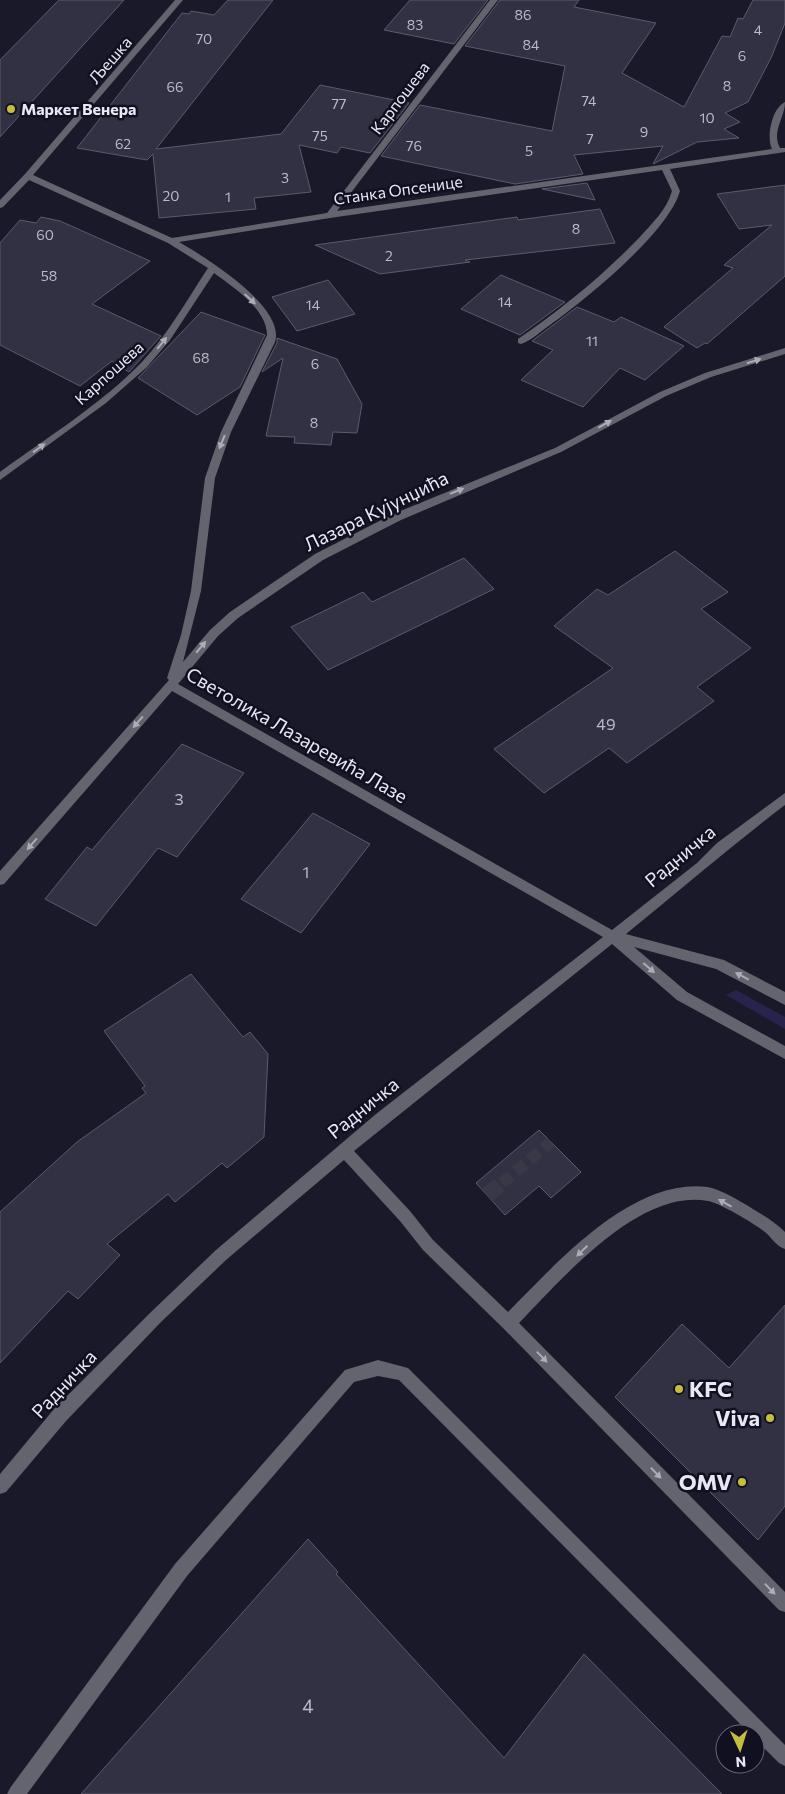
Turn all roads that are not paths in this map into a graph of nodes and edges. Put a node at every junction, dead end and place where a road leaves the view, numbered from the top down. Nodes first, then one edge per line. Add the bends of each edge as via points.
1 (180, 0) edge
2 (494, 0) edge
3 (785, 104) edge
4 (781, 151) edge
5 (665, 167) junction
6 (28, 176) junction
7 (1, 204) edge
8 (330, 215) junction
9 (171, 241) junction
10 (213, 267) junction
11 (521, 341) dead end
12 (785, 351) edge
13 (0, 477) edge
14 (170, 685) junction
15 (785, 798) edge
16 (0, 880) edge
17 (612, 936) junction
18 (785, 999) edge
19 (785, 1053) edge
20 (344, 1150) junction
21 (785, 1242) edge
22 (508, 1322) junction
23 (0, 1486) edge
24 (785, 1604) edge
25 (785, 1756) edge
26 (16, 1794) edge

1 - 6 street, Љешка
2 - 8 street, Карпошева
3 - 4 street via 772,132 772,143
4 - 5 street, Станка Опсенице
5 - 8 street, Станка Опсенице
5 - 11 street via 676,191 669,208 652,229 588,293
6 - 7 street, Љешка
6 - 9 street
8 - 9 street, Станка Опсенице
9 - 10 street, Светолика Лазаревића Лазе
13 -> 10 street, Карпошева via 103,401 144,365 167,338
10 -> 14 street, Светолика Лазаревића Лазе via 260,308 272,329 270,342 226,432 210,478 196,591
14 -> 12 street, Лазара Кујунџића via 227,621 319,557 405,513 558,450 663,394 708,375
14 -> 16 street, Лазара Кујунџића
14 - 17 street, Светолика Лазаревића Лазе
15 - 17 street, Радничка
18 -> 17 street, Светолика Лазаревића Лазе via 719,964
17 -> 19 street, Светолика Лазаревића Лазе via 682,996
17 - 20 street, Радничка
20 - 22 street via 428,1245
20 - 23 street, Радничка via 221,1255 156,1317 60,1414
21 -> 22 street via 768,1226 709,1194 679,1194 652,1202 619,1221 587,1246
22 -> 24 street
25 - 26 street via 403,1373 378,1368 350,1375 181,1570

